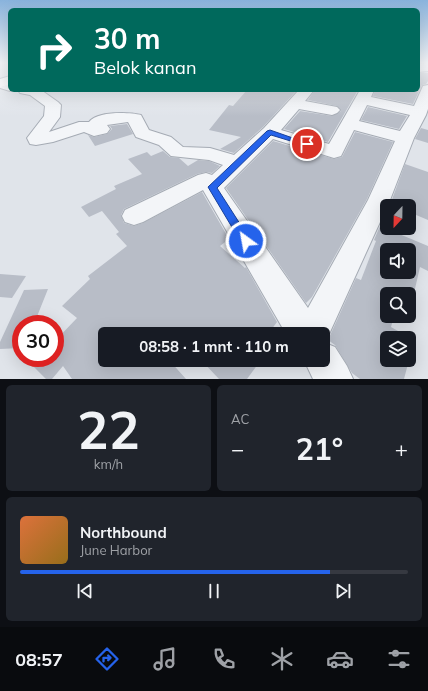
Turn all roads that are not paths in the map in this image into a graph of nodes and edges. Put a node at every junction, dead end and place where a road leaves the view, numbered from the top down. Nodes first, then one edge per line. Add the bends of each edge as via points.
1 (35, 92) edge
2 (365, 93) edge
3 (301, 97) edge
4 (423, 108) edge
5 (332, 110) dead end
6 (349, 123) junction
7 (270, 132) junction
8 (405, 138) junction
9 (163, 143) junction
10 (237, 165) junction
11 (209, 184) junction
12 (134, 216) dead end
13 (301, 327) edge
14 (316, 327) edge
15 (326, 367) edge
16 (334, 379) edge

1 - 9 street via 53,105 52,117 36,140 85,126 94,131 101,129 96,123 125,116 135,118 142,132
2 - 4 street
2 - 6 street
3 - 5 street
3 - 7 street
4 - 8 street
6 - 7 street via 334,152
6 - 8 street
7 - 10 street
8 - 14 street via 379,200
9 - 10 street via 224,158
9 - 11 street
10 - 11 street
11 - 12 street
11 - 13 street
15 - 16 street

